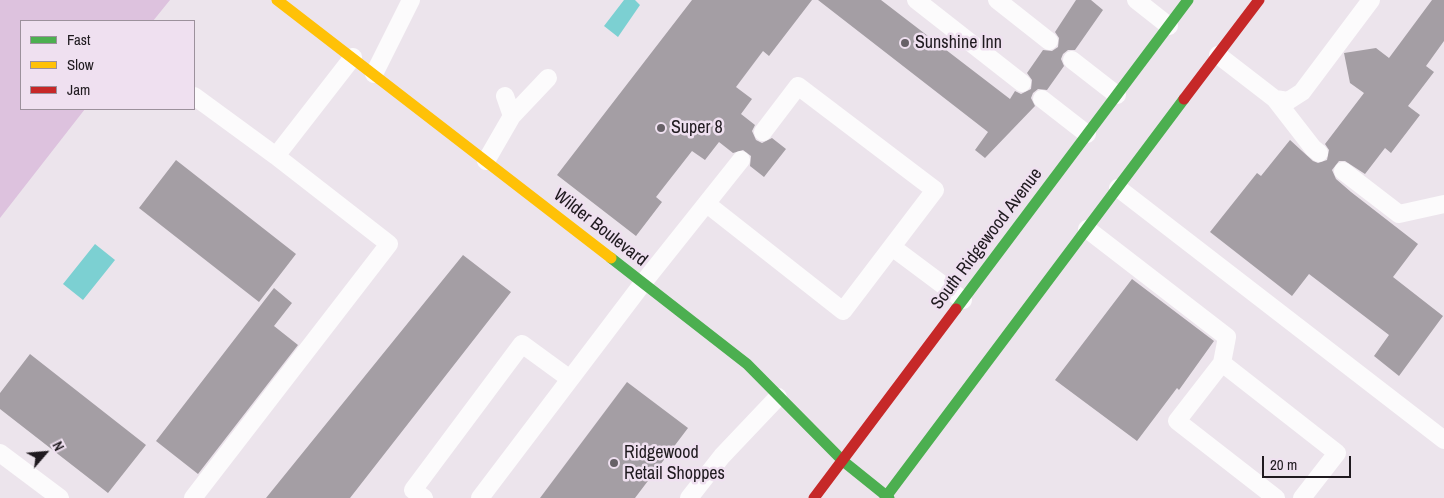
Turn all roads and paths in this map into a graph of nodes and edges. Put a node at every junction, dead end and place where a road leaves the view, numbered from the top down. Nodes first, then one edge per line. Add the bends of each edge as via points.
1 (277, 0) edge
2 (411, 0) edge
3 (916, 0) edge
4 (997, 0) edge
5 (1136, 0) edge
6 (1188, 0) edge
7 (1259, 0) edge
8 (1372, 0) edge
9 (1169, 26) junction
10 (1049, 41) dead end
11 (1218, 55) junction
12 (353, 57) junction
13 (1072, 60) dead end
14 (374, 74) junction
15 (548, 78) dead end
16 (1022, 83) dead end
17 (1117, 95) junction
18 (505, 96) dead end
19 (195, 97) edge
20 (1042, 99) dead end
21 (1275, 99) junction
22 (512, 116) junction
23 (763, 132) dead end
24 (1087, 134) junction
25 (1319, 153) dead end
26 (276, 156) junction
27 (741, 160) dead end
28 (486, 161) junction
29 (1343, 171) dead end
30 (1118, 188) junction
31 (707, 204) junction
32 (1444, 204) edge
33 (1087, 229) junction
34 (892, 247) junction
35 (643, 283) junction
36 (963, 300) junction
37 (1222, 363) junction
38 (570, 379) junction
39 (778, 396) junction
40 (1444, 440) edge
41 (0, 453) edge
42 (842, 461) junction
43 (887, 497) edge
44 (60, 498) edge
45 (193, 498) edge
46 (424, 498) edge
47 (480, 498) edge
48 (689, 498) edge
49 (814, 498) edge
50 (1276, 498) edge
51 (1302, 498) edge

1 - 12 main road, Wilder Boulevard
2 - 14 lane
3 - 16 lane
4 - 10 lane
5 - 9 lane
6 - 9 main road, South Ridgewood Avenue
7 - 11 main road
8 - 21 lane via 1302,92 1288,101
9 - 17 main road, South Ridgewood Avenue
11 - 21 lane
11 - 30 main road
12 - 14 main road, Wilder Boulevard
12 - 26 lane
13 - 17 lane
14 - 28 main road, Wilder Boulevard
15 - 22 lane
17 - 24 main road, South Ridgewood Avenue
18 - 22 lane
19 - 26 lane
20 - 24 lane
21 - 25 lane
22 - 28 lane
23 - 34 lane via 798,86 935,190
24 - 36 main road, South Ridgewood Avenue
26 - 45 lane via 389,244
27 - 31 lane
28 - 35 main road, Wilder Boulevard
29 - 32 lane via 1399,214
30 - 33 main road
30 - 40 lane
31 - 34 lane via 843,311
31 - 35 lane
33 - 37 lane via 1227,337
33 - 43 main road
34 - 36 lane
35 - 38 lane
35 - 39 main road, Wilder Boulevard via 747,364
36 - 42 main road, South Ridgewood Avenue
37 - 50 lane via 1177,421
37 - 51 lane via 1337,453
38 - 46 lane via 522,344 414,490
38 - 47 lane
39 - 42 main road, Wilder Boulevard
39 - 48 lane via 722,456
41 - 44 lane
42 - 43 main road, Wilder Boulevard
42 - 49 main road, South Ridgewood Avenue

